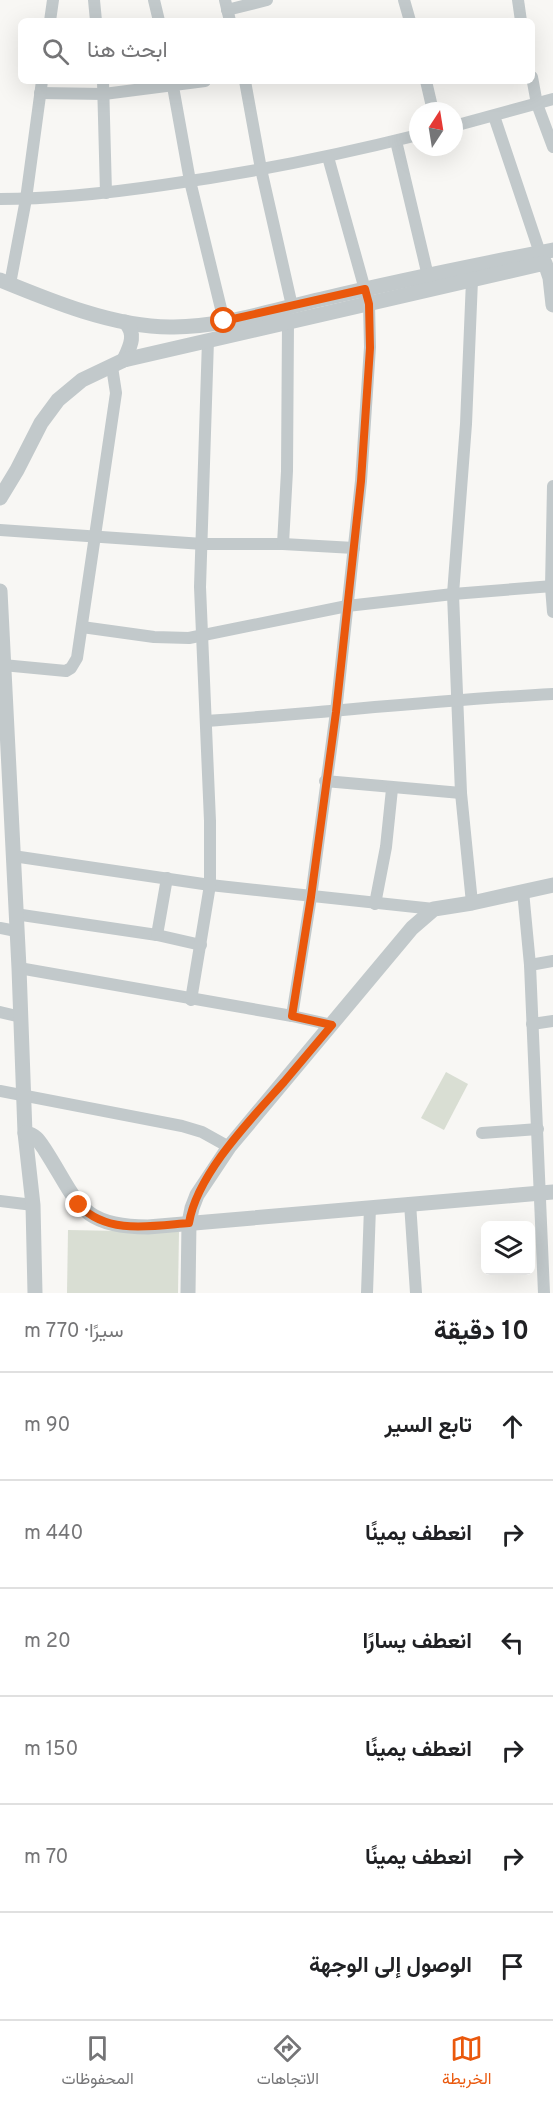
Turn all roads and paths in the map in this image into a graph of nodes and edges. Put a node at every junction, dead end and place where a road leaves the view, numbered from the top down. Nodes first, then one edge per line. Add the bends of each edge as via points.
1 (53, 0) edge
2 (94, 0) edge
3 (154, 0) edge
4 (267, 0) edge
5 (404, 0) edge
6 (518, 0) edge
7 (227, 10) edge
8 (50, 18) edge
9 (96, 18) edge
10 (158, 18) edge
11 (409, 18) edge
12 (521, 18) edge
13 (173, 84) edge
14 (246, 84) edge
15 (427, 84) edge
16 (533, 84) edge
17 (41, 87) edge
18 (103, 87) edge
19 (553, 99) edge
20 (431, 102) edge
21 (537, 104) junction
22 (494, 116) junction
23 (463, 124) edge
24 (409, 137) edge
25 (396, 141) junction
26 (553, 147) edge
27 (328, 157) junction
28 (261, 170) junction
29 (190, 181) junction
30 (106, 193) junction
31 (0, 199) edge
32 (26, 199) junction
33 (548, 257) edge
34 (428, 276) junction
35 (472, 280) junction
36 (3, 284) edge
37 (365, 289) junction
38 (369, 304) junction
39 (553, 305) edge
40 (292, 306) junction
41 (224, 321) junction
42 (124, 322) junction
43 (288, 323) junction
44 (208, 340) junction
45 (118, 363) junction
46 (553, 486) edge
47 (0, 498) edge
48 (0, 530) edge
49 (95, 535) junction
50 (203, 544) junction
51 (283, 544) junction
52 (354, 548) junction
53 (552, 586) edge
54 (0, 591) edge
55 (453, 594) junction
56 (347, 606) junction
57 (553, 612) edge
58 (82, 627) junction
59 (201, 634) junction
60 (3, 665) junction
61 (553, 694) edge
62 (458, 699) junction
63 (336, 712) junction
64 (206, 721) junction
65 (4, 759) edge
66 (326, 781) junction
67 (392, 789) junction
68 (461, 793) junction
69 (5, 819) edge
70 (12, 856) junction
71 (167, 878) junction
72 (210, 885) junction
73 (553, 885) edge
74 (523, 891) junction
75 (311, 897) junction
76 (472, 903) junction
77 (375, 904) junction
78 (434, 909) junction
79 (15, 914) junction
80 (0, 928) edge
81 (16, 931) junction
82 (157, 935) junction
83 (201, 945) junction
84 (553, 961) edge
85 (530, 964) junction
86 (19, 968) junction
87 (191, 1000) junction
88 (0, 1012) edge
89 (292, 1016) junction
90 (21, 1017) junction
91 (553, 1021) edge
92 (532, 1024) junction
93 (332, 1025) junction
94 (0, 1091) edge
95 (24, 1095) junction
96 (538, 1129) junction
97 (25, 1132) junction
98 (482, 1133) dead end
99 (230, 1147) junction
100 (546, 1193) edge
101 (0, 1201) edge
102 (410, 1203) junction
103 (33, 1205) junction
104 (370, 1207) junction
105 (189, 1223) junction
106 (536, 1241) edge
107 (35, 1293) edge
108 (188, 1293) edge
109 (367, 1293) edge
110 (416, 1293) edge
111 (544, 1293) edge

1 - 8 street
2 - 9 street
3 - 10 street
4 - 7 street
5 - 11 street
6 - 12 street
13 - 18 street
13 - 29 street
14 - 28 street
15 - 20 street
16 - 21 street
17 - 18 street
17 - 32 street
18 - 30 street
19 - 21 street
21 - 22 street
21 - 26 street
22 - 23 street
22 - 33 street
24 - 25 street
25 - 27 street
25 - 34 street
27 - 28 street
27 - 37 street
28 - 29 street
28 - 40 street
29 - 30 street
29 - 41 street
30 - 32 street
31 - 32 street
32 - 36 street
33 - 34 street
33 - 35 street
33 - 39 street
34 - 37 street
35 - 38 street
35 - 55 street
36 - 42 street
37 - 38 street
37 - 40 street
38 - 43 street
38 - 52 street via 365,433
40 - 41 street
41 - 42 street via 175,327
42 - 45 street via 132,336
43 - 44 street
43 - 51 street
44 - 45 street
44 - 50 street
45 - 47 street via 82,380 58,399
45 - 49 street
46 - 53 street
48 - 49 street
49 - 50 street
49 - 58 street
50 - 51 street
50 - 59 street
51 - 52 street
52 - 56 street
53 - 55 street
53 - 57 street
54 - 60 street
55 - 56 street
55 - 62 street
56 - 59 street
56 - 63 street
58 - 59 street via 167,638
58 - 60 street via 77,658 66,671
59 - 64 street
60 - 65 street
61 - 62 street
62 - 63 street
62 - 68 street
63 - 64 street
63 - 66 street
64 - 72 street
65 - 69 street
66 - 67 street
66 - 75 street
67 - 68 street
67 - 77 street
68 - 76 street
69 - 70 street
70 - 71 street
70 - 79 street
71 - 72 street
71 - 82 street
72 - 75 street
72 - 83 street
73 - 74 street
74 - 76 street
74 - 85 street
75 - 77 street
75 - 89 street
76 - 78 street
77 - 78 street
78 - 93 street via 412,928
79 - 81 street
79 - 82 street
80 - 81 street
81 - 86 street
82 - 83 street
83 - 87 street
84 - 85 street
85 - 92 street
86 - 87 street
86 - 90 street
87 - 89 street
88 - 90 street
89 - 93 street
90 - 95 street
91 - 92 street
92 - 96 street
93 - 99 street
94 - 95 street
95 - 97 street
95 - 99 street via 183,1126
96 - 98 street
96 - 100 street
97 - 103 street
97 - 105 street via 37,1138 79,1205 94,1218 133,1227
99 - 105 street via 197,1195
100 - 102 street
100 - 106 street
101 - 103 street
102 - 104 street
102 - 110 street
103 - 107 street
104 - 105 street
104 - 109 street
105 - 108 street
106 - 111 street

